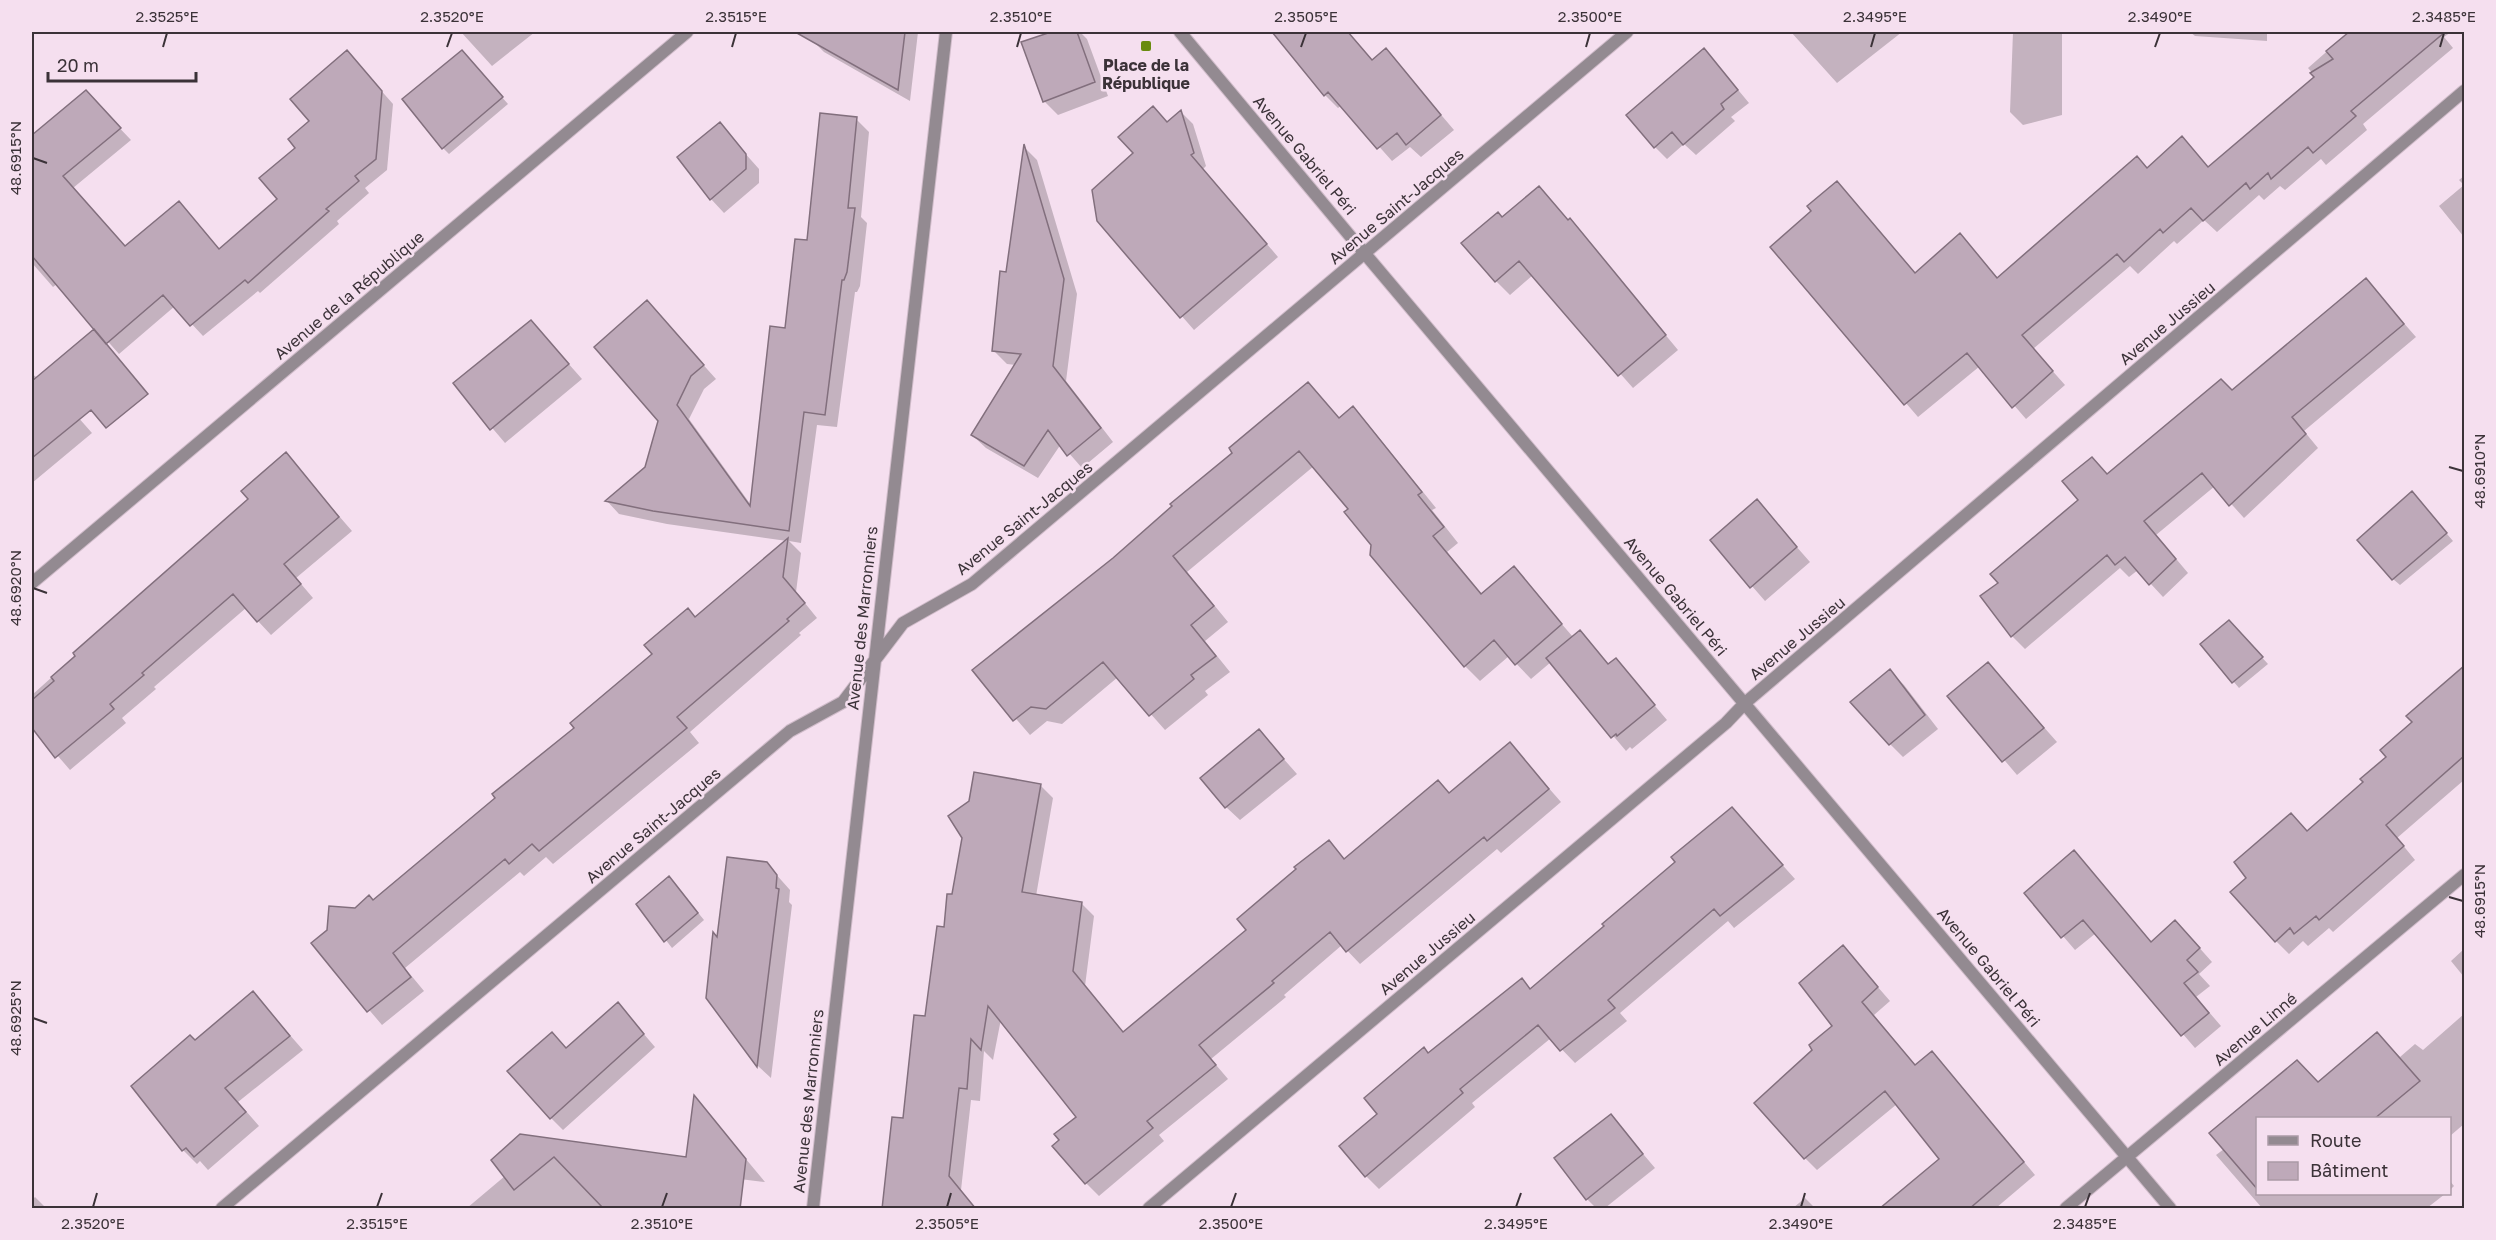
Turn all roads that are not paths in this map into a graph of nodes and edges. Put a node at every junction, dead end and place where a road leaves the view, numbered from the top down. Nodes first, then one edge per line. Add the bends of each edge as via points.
1 (687, 32) edge
2 (946, 32) edge
3 (1180, 32) edge
4 (1627, 32) edge
5 (2464, 91) edge
6 (1365, 254) junction
7 (32, 583) edge
8 (874, 662) junction
9 (1745, 704) junction
10 (2464, 875) edge
11 (2127, 1157) junction
12 (222, 1209) edge
13 (813, 1209) edge
14 (1149, 1209) edge
15 (2066, 1209) edge
16 (2170, 1209) edge

1 - 7 street, Avenue de la République
2 - 8 street, Avenue des Marronniers
3 - 6 street, Avenue Gabriel Péri
4 - 6 street, Avenue Saint-Jacques
5 - 9 street, Avenue Jussieu
6 - 8 street, Avenue Saint-Jacques via 972,584 903,623
6 - 9 street, Avenue Gabriel Péri
8 - 12 street, Avenue Saint-Jacques via 843,702 790,731
8 - 13 street, Avenue des Marronniers
9 - 11 street, Avenue Gabriel Péri
9 - 14 street, Avenue Jussieu
10 - 11 street, Avenue Linné
11 - 15 street, Avenue Linné
11 - 16 street, Avenue Gabriel Péri

